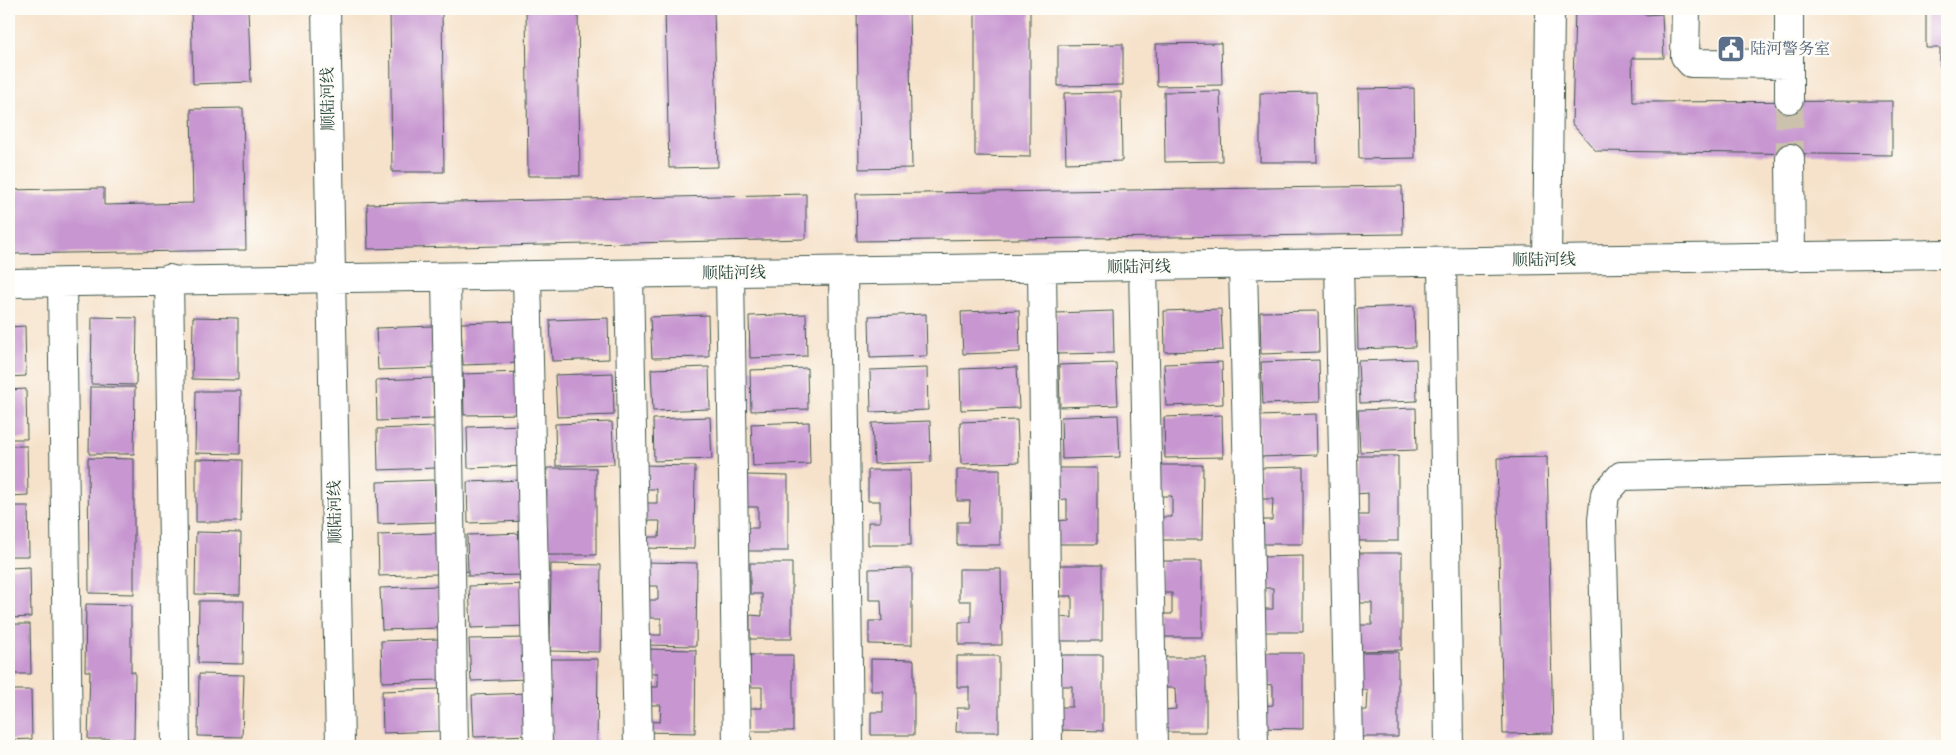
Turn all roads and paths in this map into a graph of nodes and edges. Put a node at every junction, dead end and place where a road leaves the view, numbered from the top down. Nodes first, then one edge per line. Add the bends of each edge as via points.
1 (326, 9) edge
2 (1550, 9) edge
3 (1686, 9) edge
4 (1789, 9) edge
5 (1789, 64) junction
6 (1789, 99) tunnel mouth
7 (1790, 158) tunnel mouth
8 (1947, 254) edge
9 (1791, 257) junction
10 (1547, 260) junction
11 (1442, 262) junction
12 (1339, 264) junction
13 (1243, 265) junction
14 (1143, 267) junction
15 (1042, 268) junction
16 (843, 271) junction
17 (730, 273) junction
18 (629, 274) junction
19 (527, 276) junction
20 (331, 278) junction
21 (446, 278) junction
22 (169, 280) junction
23 (9, 283) edge
24 (62, 284) junction
25 (1947, 468) edge
26 (68, 746) edge
27 (176, 746) edge
28 (340, 746) edge
29 (454, 746) edge
30 (538, 746) edge
31 (638, 746) edge
32 (737, 746) edge
33 (849, 746) edge
34 (1048, 746) edge
35 (1153, 746) edge
36 (1254, 746) edge
37 (1349, 746) edge
38 (1449, 746) edge
39 (1608, 746) edge

1 - 20 street, 顺陆河线
2 - 10 street
3 - 5 street via 1685,56 1691,63
4 - 5 street
5 - 6 street
7 - 9 street
8 - 9 street, 顺陆河线
9 - 10 street, 顺陆河线
10 - 11 street, 顺陆河线
11 - 12 street, 顺陆河线
11 - 38 street
12 - 13 street, 顺陆河线
12 - 37 street
13 - 14 street, 顺陆河线
13 - 36 street
14 - 15 street, 顺陆河线
14 - 35 street
15 - 16 street, 顺陆河线
15 - 34 street
16 - 17 street, 顺陆河线
16 - 33 street
17 - 18 street, 顺陆河线
17 - 32 street
18 - 19 street, 顺陆河线
18 - 31 street
19 - 21 street, 顺陆河线
19 - 30 street
20 - 21 street, 顺陆河线
20 - 22 street
20 - 28 street, 顺陆河线
21 - 29 street
22 - 24 street
22 - 27 street
23 - 24 street
24 - 26 street
25 - 39 street via 1620,476 1605,494 1602,520

